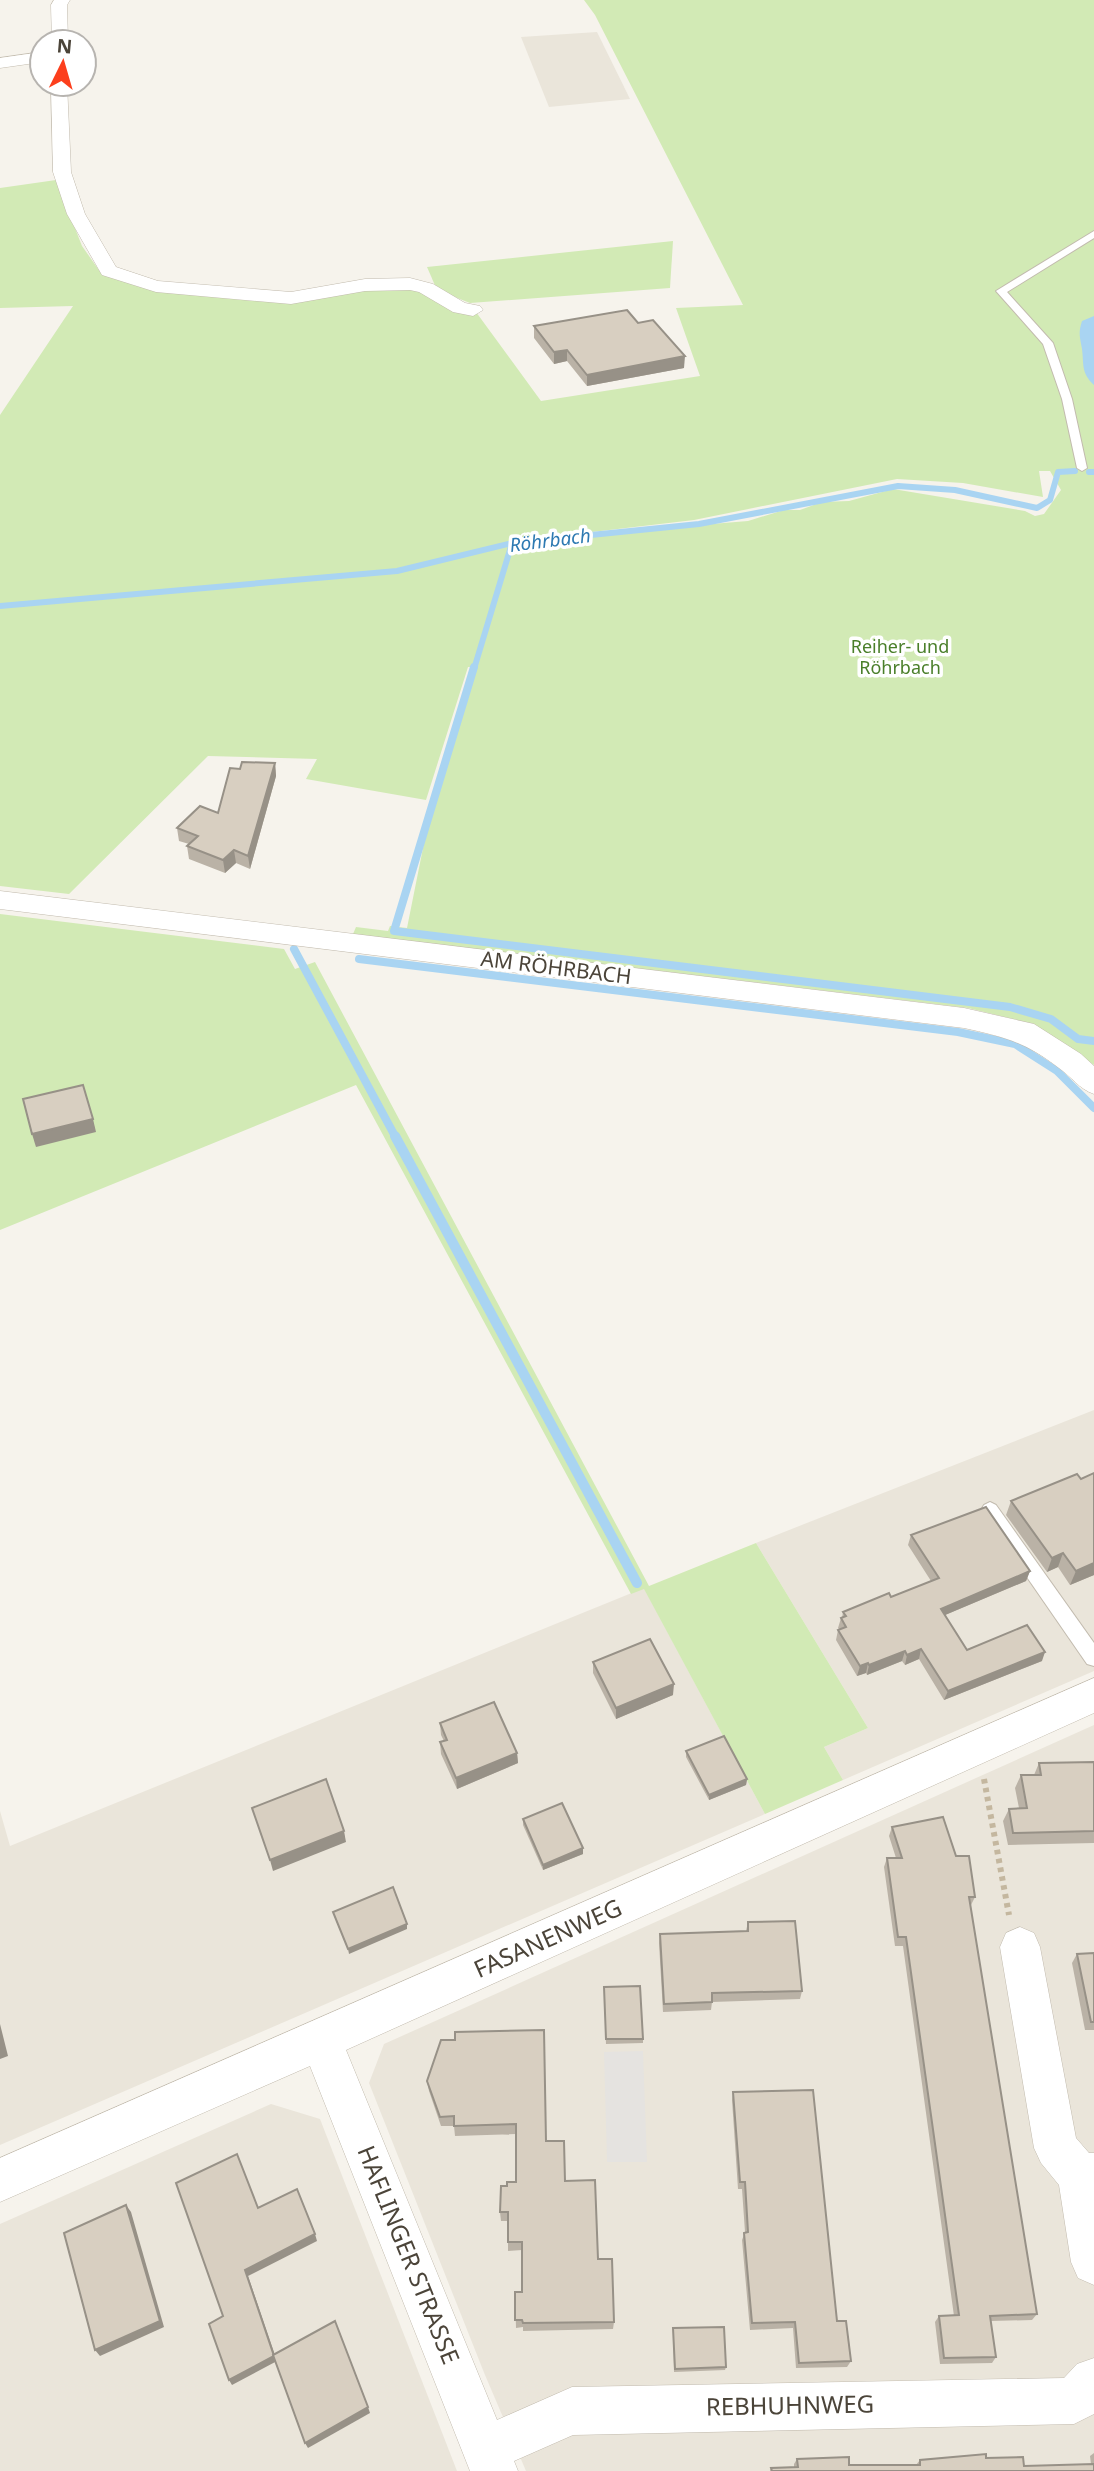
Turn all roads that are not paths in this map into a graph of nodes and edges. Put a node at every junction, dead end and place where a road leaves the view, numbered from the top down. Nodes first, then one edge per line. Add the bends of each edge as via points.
1 (62, 0) edge
2 (60, 28) edge
3 (28, 59) edge
4 (0, 64) edge
5 (59, 98) edge
6 (1094, 234) edge
7 (473, 310) dead end
8 (1082, 468) dead end
9 (0, 900) edge
10 (1094, 1083) edge
11 (990, 1510) edge
12 (1094, 1658) edge
13 (1094, 1695) edge
14 (1020, 1947) road end
15 (321, 2040) junction
16 (1086, 2175) edge
17 (0, 2179) edge
18 (1094, 2262) edge
19 (1094, 2381) edge
20 (490, 2460) edge

1 - 2 street
3 - 4 street
5 - 7 street via 62,173 76,214 109,271 156,286 292,298 365,285 410,284
6 - 8 lane via 1001,291 1048,343 1067,399
9 - 10 street, AM RÖHRBACH via 964,1018 1024,1031 1071,1061
11 - 12 lane
13 - 15 street, FASANENWEG
14 - 16 street via 1056,2148
15 - 17 street, FASANENWEG
15 - 20 street, HAFLINGER STRASSE
16 - 18 street
19 - 20 street, REBHUHNWEG via 1074,2401 572,2411

